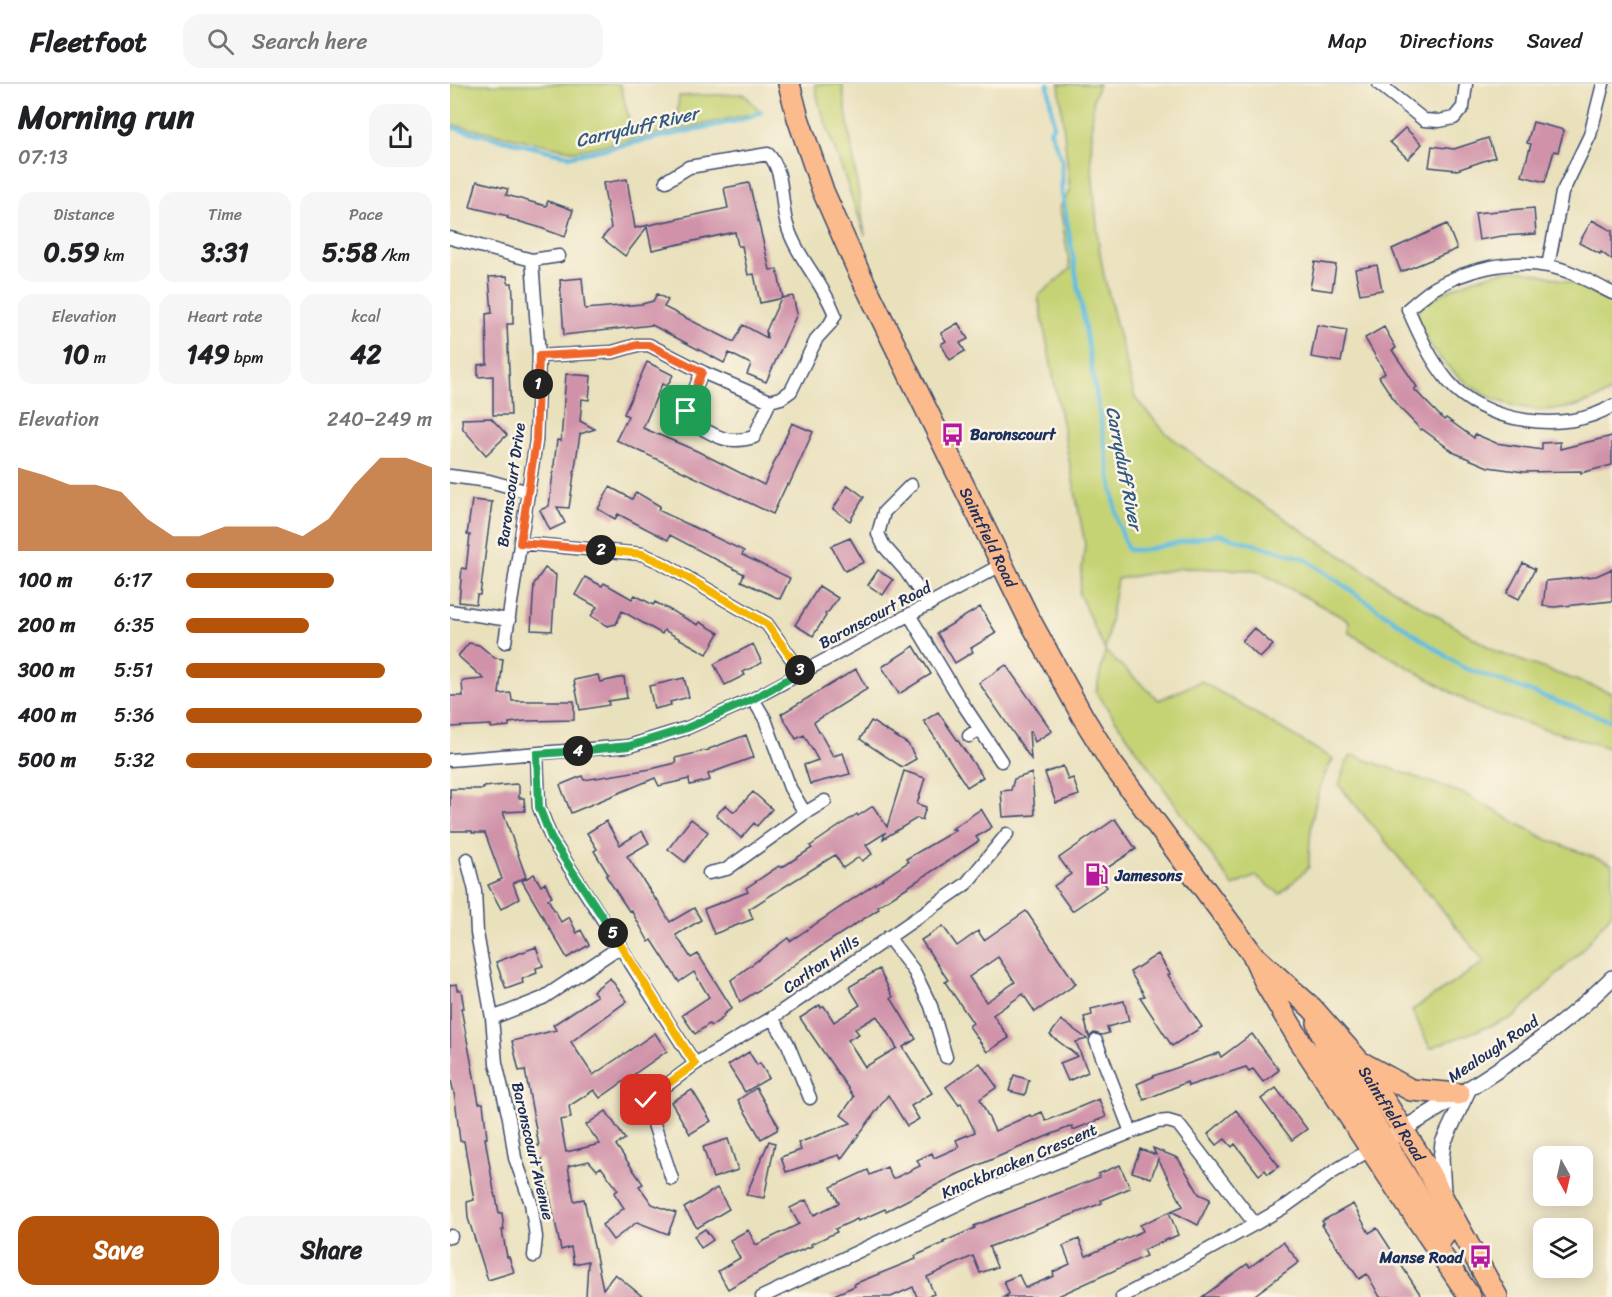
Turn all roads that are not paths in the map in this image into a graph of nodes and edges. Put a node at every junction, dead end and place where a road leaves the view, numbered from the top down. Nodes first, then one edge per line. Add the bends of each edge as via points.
1 (789, 84) edge
2 (1379, 84) edge
3 (1466, 84) edge
4 (1603, 84) edge
5 (666, 181) dead end
6 (450, 238) edge
7 (559, 256) dead end
8 (532, 260) junction
9 (1548, 266) junction
10 (1612, 293) edge
11 (539, 356) junction
12 (702, 372) junction
13 (770, 401) junction
14 (1612, 406) edge
15 (450, 476) edge
16 (911, 485) dead end
17 (529, 492) junction
18 (520, 543) junction
19 (1001, 565) junction
20 (930, 605) junction
21 (450, 611) edge
22 (910, 616) junction
23 (509, 620) junction
24 (505, 642) dead end
25 (801, 672) junction
26 (753, 699) junction
27 (537, 754) junction
28 (450, 760) edge
29 (1001, 760) dead end
30 (825, 801) dead end
31 (805, 813) junction
32 (1007, 834) dead end
33 (467, 859) dead end
34 (708, 873) dead end
35 (888, 937) junction
36 (621, 946) junction
37 (1254, 956) junction
38 (1612, 978) edge
39 (1312, 1008) junction
40 (492, 1018) junction
41 (772, 1018) junction
42 (1096, 1041) dead end
43 (946, 1057) dead end
44 (1359, 1061) junction
45 (695, 1064) junction
46 (1464, 1091) junction
47 (810, 1098) dead end
48 (646, 1100) junction
49 (632, 1111) dead end
50 (1131, 1132) junction
51 (1386, 1139) junction
52 (672, 1179) dead end
53 (1444, 1200) junction
54 (1256, 1224) junction
55 (534, 1256) dead end
56 (1466, 1289) edge
57 (762, 1297) edge
58 (1122, 1297) edge
59 (1497, 1297) edge

1 - 19 highway, Saintfield Road via 828,202
2 - 3 street via 1424,120 1438,121 1454,118 1463,107
4 - 9 street via 1590,135 1562,193
5 - 13 street via 689,167 768,154 776,162 787,225 799,254 828,296 835,315 818,338 791,391
6 - 8 street
7 - 8 street
8 - 11 street, Baronscourt Drive
9 - 10 street
9 - 14 street via 1510,264 1467,273 1432,290 1408,309 1428,354 1449,382 1476,405 1511,418 1544,422 1572,419
11 - 12 street via 613,352 649,345
11 - 17 street, Baronscourt Drive via 536,441
12 - 13 street
12 - 13 street via 686,411 689,421 724,440 754,437
15 - 17 street
16 - 20 street via 884,512 878,534
17 - 18 street, Baronscourt Drive
18 - 23 street, Baronscourt Drive
18 - 25 street via 642,554 662,563 767,624
19 - 20 street, Baronscourt Road
19 - 37 highway, Saintfield Road via 1057,673 1112,764
20 - 22 street, Baronscourt Road
21 - 23 street
22 - 25 street, Baronscourt Road
22 - 29 street via 961,701 974,732
23 - 24 street, Baronscourt Drive
25 - 26 street, Baronscourt Road
26 - 27 street, Baronscourt Road via 687,728 629,746
26 - 31 street via 765,719 790,788
27 - 28 street, Baronscourt Road
27 - 36 street via 539,807 552,840
30 - 31 street
31 - 34 street via 728,869
32 - 35 street, Carlton Hills via 966,884
33 - 40 street, Baronscourt Avenue
35 - 41 street, Carlton Hills
35 - 43 street via 914,971 931,1006
36 - 40 street via 543,998
36 - 45 street
37 - 39 highway, Saintfield Road
37 - 51 highway, Saintfield Road via 1283,1012
38 - 46 street, Mealough Road via 1540,1041
39 - 44 highway, Saintfield Road
39 - 51 highway via 1328,1047
40 - 55 street, Baronscourt Avenue via 496,1063 515,1158 531,1203 536,1237
41 - 45 street, Carlton Hills
41 - 47 street via 787,1042
42 - 50 street
44 - 46 highway via 1412,1090
44 - 51 highway, Saintfield Road
45 - 48 street, Carlton Hills
46 - 51 street, Mealough Road
46 - 53 street via 1443,1143
48 - 49 street, Carlton Hills
48 - 52 street
50 - 54 street, Knockbracken Crescent via 1157,1122 1178,1124
50 - 57 street, Knockbracken Crescent via 992,1188
51 - 53 highway, Saintfield Road
51 - 54 street
51 - 56 highway, Saintfield Road
53 - 59 highway, Saintfield Road
54 - 58 street

